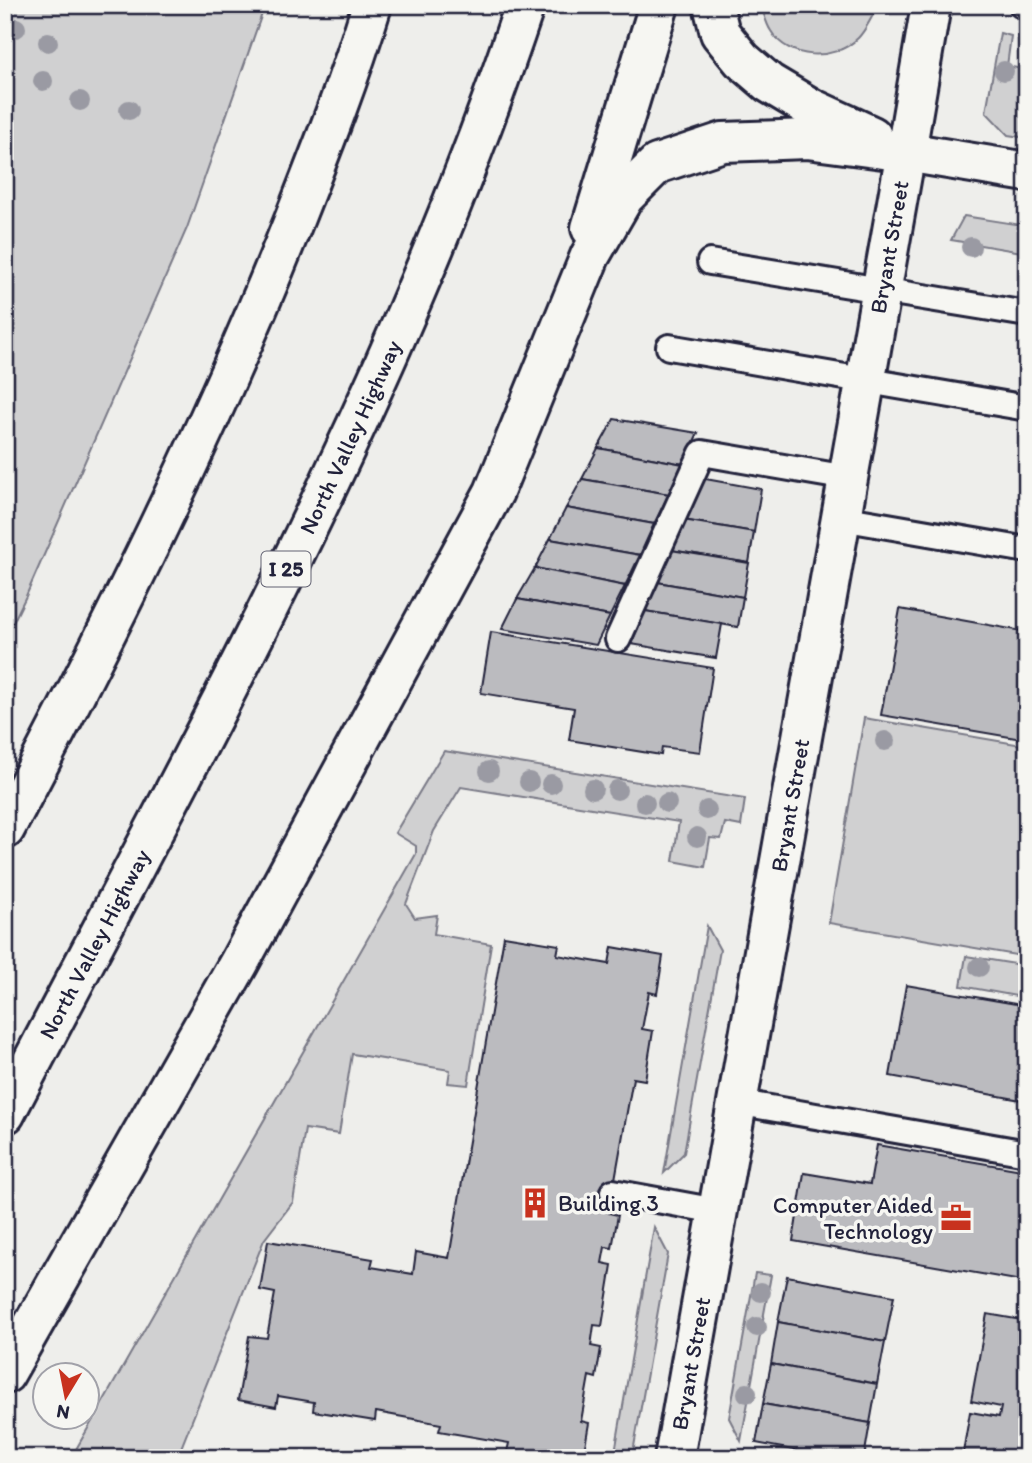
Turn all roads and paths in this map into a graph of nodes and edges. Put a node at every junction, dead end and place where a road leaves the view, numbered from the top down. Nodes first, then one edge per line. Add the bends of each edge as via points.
1 (361, 5) edge
2 (372, 5) edge
3 (525, 5) edge
4 (659, 5) edge
5 (713, 5) edge
6 (931, 5) edge
7 (322, 149) junction
8 (906, 152) junction
9 (1027, 172) edge
10 (710, 262) dead end
11 (881, 290) junction
12 (1027, 314) edge
13 (669, 347) dead end
14 (552, 354) junction
15 (865, 381) junction
16 (1027, 408) edge
17 (848, 478) junction
18 (841, 518) junction
19 (1027, 550) edge
20 (618, 639) dead end
21 (5, 829) edge
22 (736, 1102) junction
23 (5, 1114) edge
24 (1027, 1153) edge
25 (613, 1192) dead end
26 (717, 1211) junction
27 (5, 1374) edge
28 (674, 1458) edge

1 - 7 main road
2 - 7 main road
3 - 23 main road, North Valley Highway / I 25 via 452,201 377,378 186,772
4 - 14 main road
5 - 8 main road via 720,33 769,83
6 - 8 main road, Bryant Street
7 - 21 main road via 194,454
8 - 9 main road
8 - 11 main road, Bryant Street
8 - 14 main road via 807,139 723,142 657,164 624,197 590,256
10 - 11 lane
11 - 12 lane
11 - 15 main road, Bryant Street
13 - 15 lane
14 - 27 main road via 494,492 239,963
15 - 16 lane
15 - 17 main road, Bryant Street
17 - 18 main road, Bryant Street
17 - 20 lane via 702,453
18 - 19 lane
18 - 22 main road, Bryant Street
22 - 24 lane
22 - 26 main road, Bryant Street
25 - 26 lane
26 - 28 main road, Bryant Street

